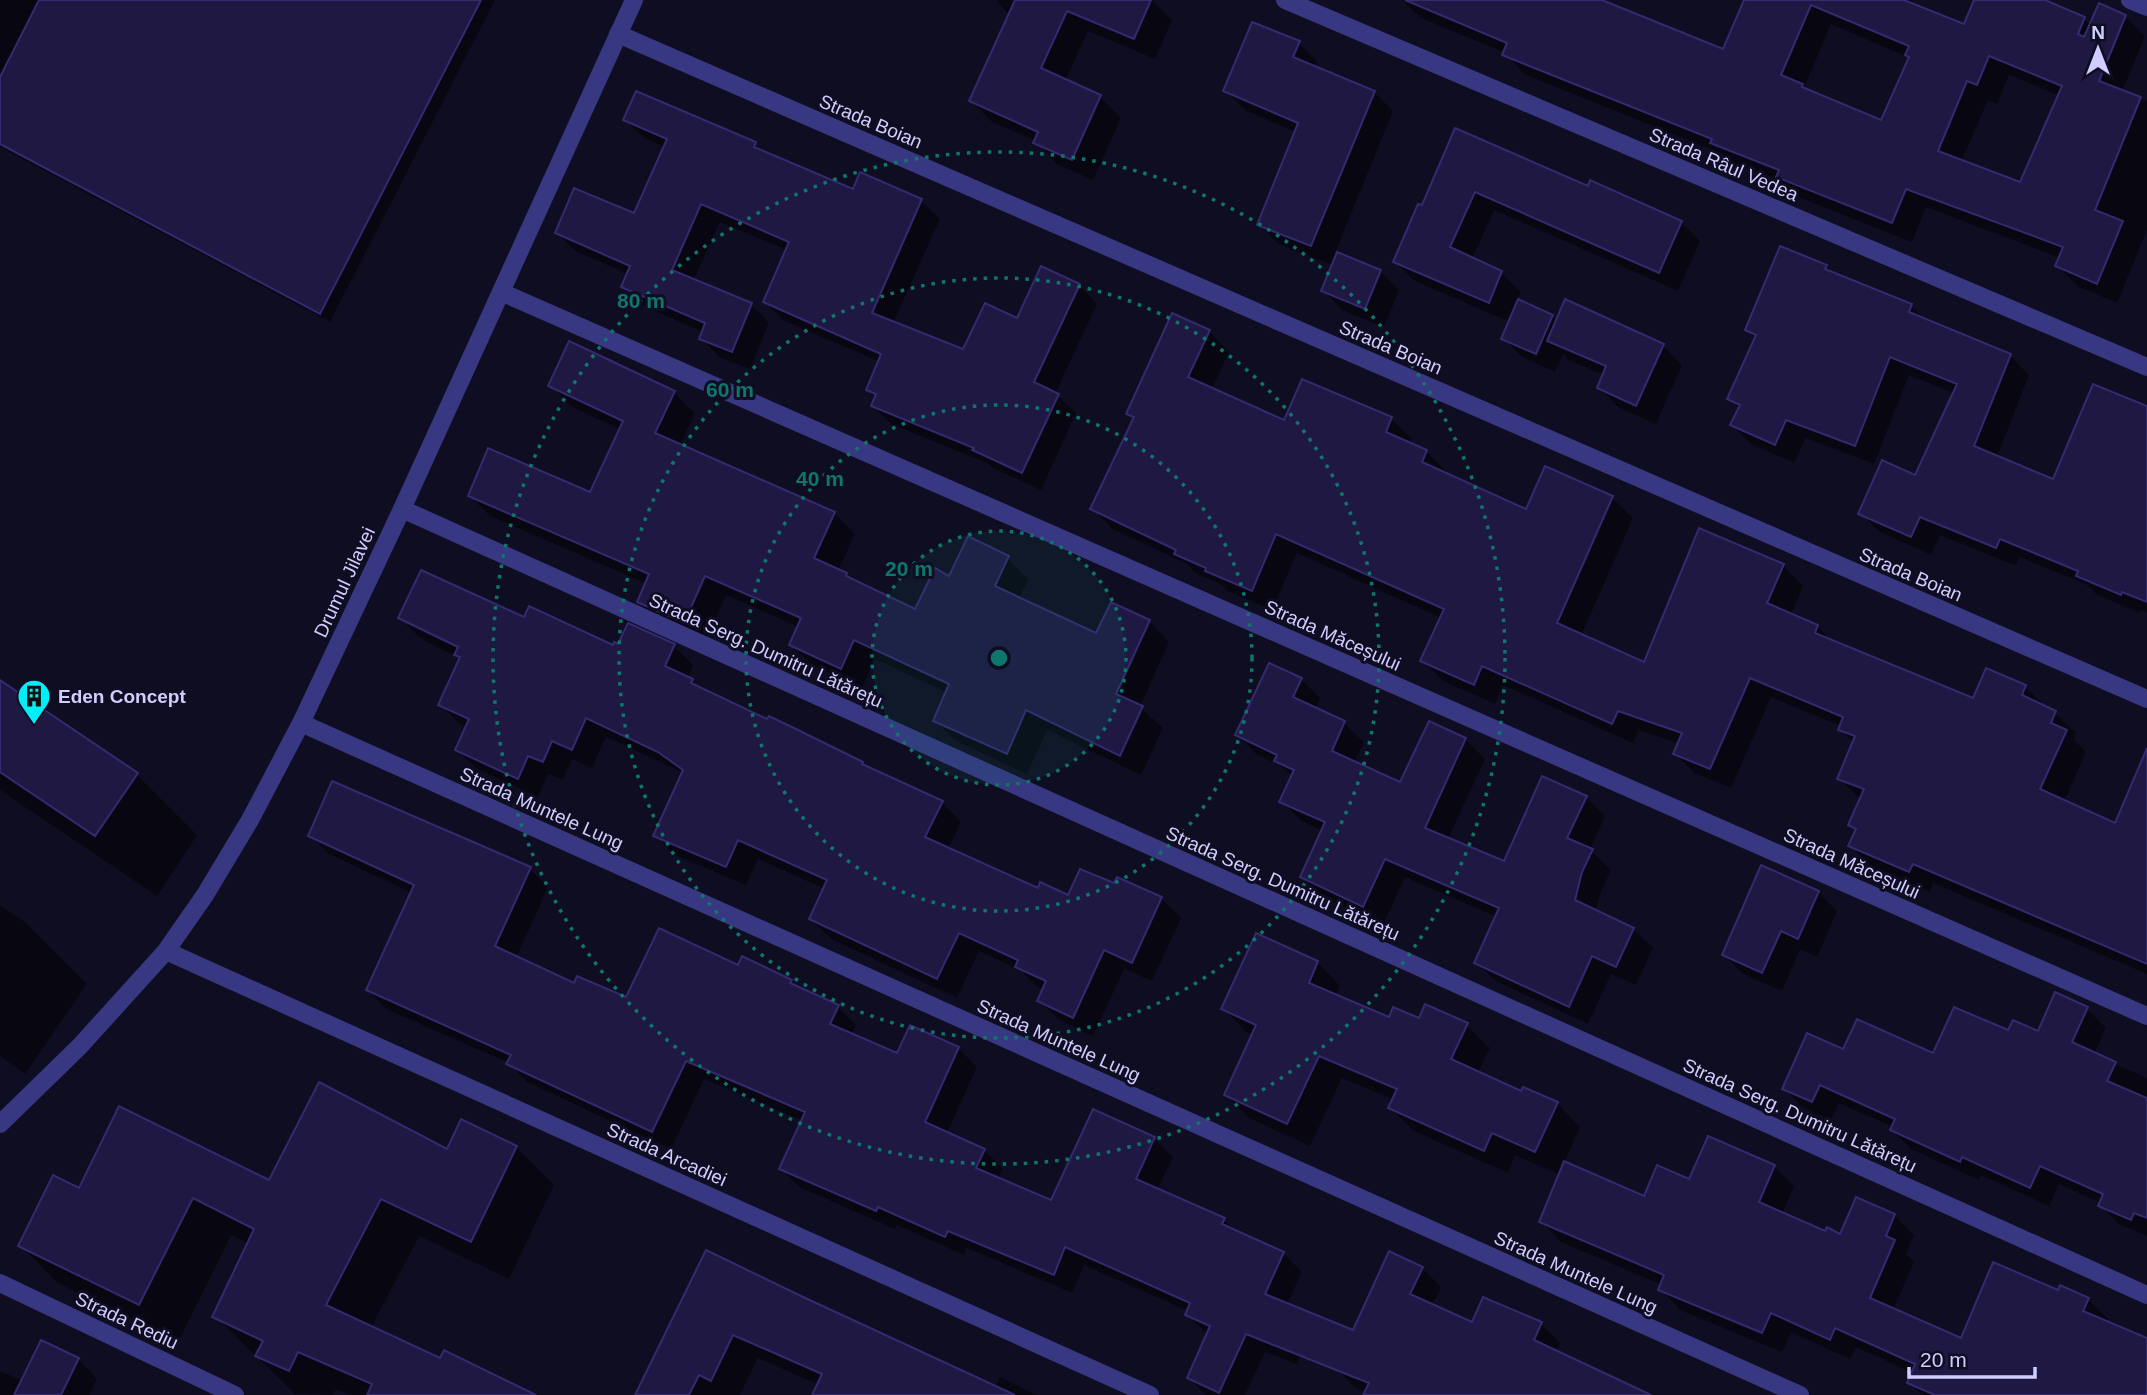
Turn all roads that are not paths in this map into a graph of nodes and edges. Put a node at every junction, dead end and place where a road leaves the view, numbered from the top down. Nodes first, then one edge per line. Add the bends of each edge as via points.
1 (634, 0) edge
2 (1285, 0) edge
3 (2130, 0) edge
4 (2147, 7) edge
5 (618, 34) junction
6 (501, 292) junction
7 (2147, 367) edge
8 (402, 509) junction
9 (2147, 699) edge
10 (301, 723) junction
11 (166, 951) junction
12 (2147, 1016) edge
13 (0, 1124) edge
14 (0, 1283) edge
15 (2147, 1295) edge
16 (235, 1395) edge
17 (1150, 1395) edge
18 (1800, 1395) edge

1 - 5 street, Drumul Jilavei
2 - 7 street, Strada Râul Vedea
3 - 4 street
5 - 6 street, Drumul Jilavei
5 - 9 street, Strada Boian
6 - 8 street, Drumul Jilavei
6 - 12 street, Strada Măceșului
8 - 10 street, Drumul Jilavei
8 - 15 street, Strada Serg. Dumitru Lătărețu
10 - 11 street, Drumul Jilavei via 225,863
10 - 18 street, Strada Muntele Lung
11 - 13 street, Drumul Jilavei via 80,1046
11 - 17 street, Strada Arcadiei
14 - 16 street, Strada Rediu

